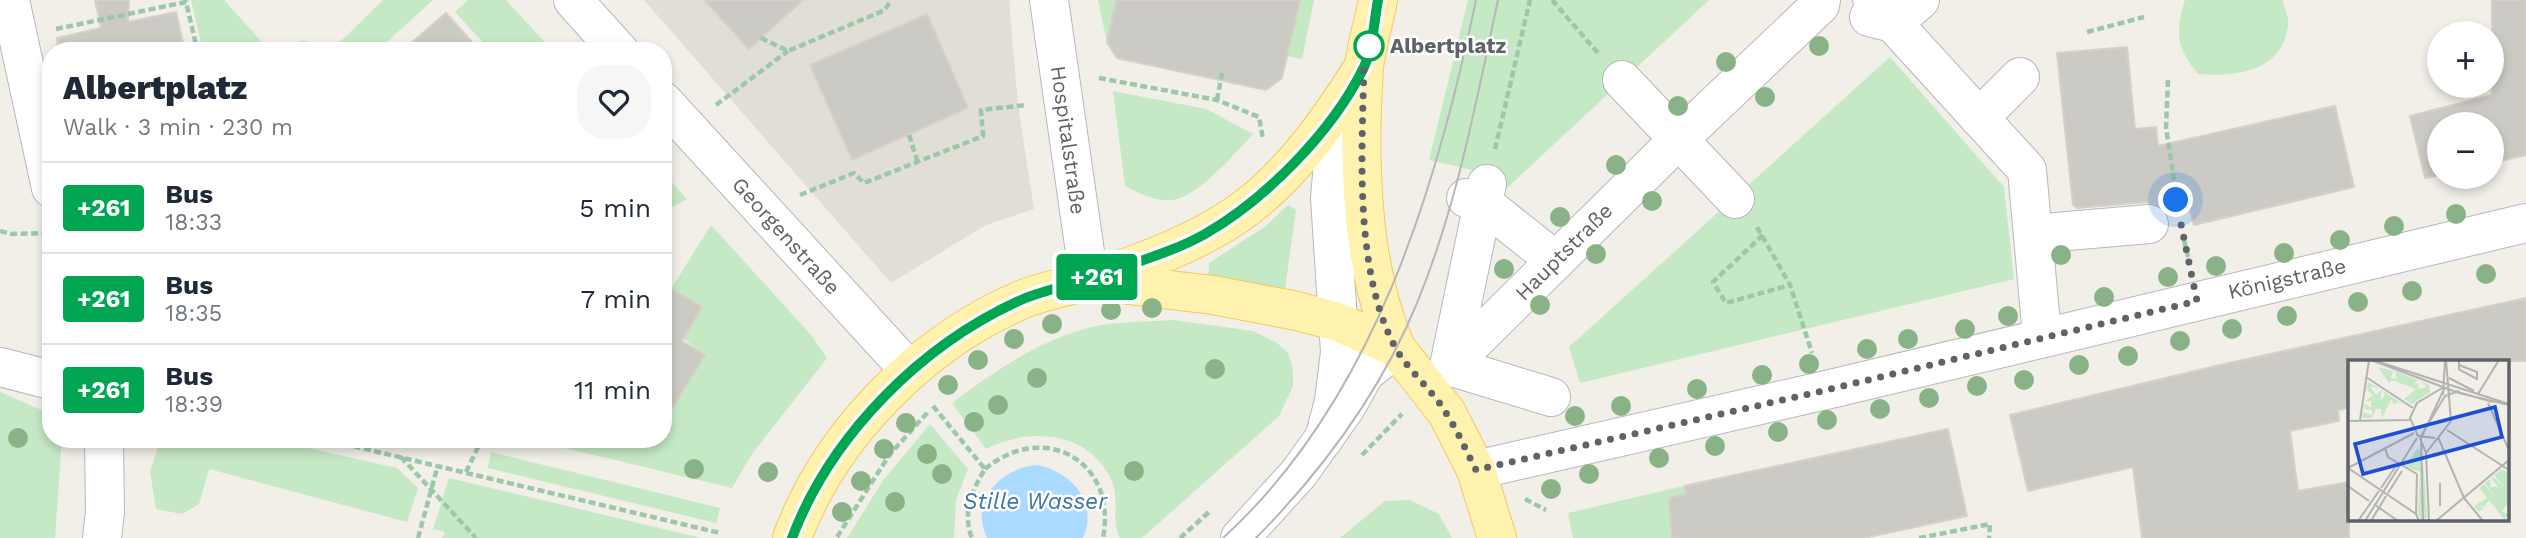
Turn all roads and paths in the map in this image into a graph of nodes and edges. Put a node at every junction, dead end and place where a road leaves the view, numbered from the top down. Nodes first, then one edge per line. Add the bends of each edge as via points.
1 (10, 0) edge
2 (573, 0) edge
3 (891, 0) edge
4 (1049, 0) edge
5 (1378, 0) edge
6 (1530, 0) edge
7 (1552, 0) edge
8 (1821, 3) edge
9 (1895, 8) edge
10 (2144, 17) dead end
11 (2087, 32) dead end
12 (18, 38) junction
13 (761, 38) dead end
14 (196, 42) edge
15 (611, 42) edge
16 (788, 51) junction
17 (1364, 66) junction
18 (1222, 73) dead end
19 (2020, 77) dead end
20 (1622, 80) joint
21 (2168, 80) dead end
22 (1060, 86) junction
23 (1216, 100) junction
24 (1338, 106) junction
25 (675, 114) edge
26 (1979, 118) junction
27 (909, 135) dead end
28 (1680, 138) junction
29 (42, 147) edge
30 (917, 160) junction
31 (1281, 174) junction
32 (2174, 180) dead end
33 (1479, 195) junction
34 (1735, 199) joint
35 (762, 210) junction
36 (2526, 223) edge
37 (2166, 229) joint
38 (0, 231) edge
39 (42, 233) edge
40 (2033, 234) junction
41 (1763, 235) junction
42 (1556, 261) junction
43 (1088, 280) junction
44 (1790, 285) junction
45 (2197, 301) junction
46 (1338, 323) junction
47 (2042, 337) junction
48 (1396, 348) junction
49 (1449, 366) junction
50 (0, 367) edge
51 (910, 371) junction
52 (42, 378) edge
53 (1822, 391) junction
54 (1551, 397) dead end
55 (943, 398) dead end
56 (933, 406) junction
57 (1324, 439) junction
58 (104, 448) edge
59 (362, 448) edge
60 (478, 448) edge
61 (400, 457) junction
62 (438, 466) junction
63 (985, 469) junction
64 (1476, 470) junction
65 (466, 472) junction
66 (431, 488) junction
67 (1217, 505) dead end
68 (720, 533) dead end
69 (102, 538) edge
70 (418, 538) edge
71 (476, 538) edge
72 (792, 538) edge
73 (837, 538) edge
74 (972, 538) edge
75 (1103, 538) edge
76 (1180, 538) edge
77 (1240, 538) edge
78 (1497, 538) edge
79 (1919, 538) edge
80 (1989, 538) edge

1 - 12 street
2 - 15 street
3 - 16 path via 885,10
4 - 22 street, Hospitalstraße
5 - 17 main road
6 - 33 path
7 - 20 path
8 - 9 street, Hauptstraße
8 - 28 street, Hauptstraße
9 - 26 street
10 - 11 path
12 - 14 path via 186,2
12 - 29 street
13 - 16 path
16 - 25 path
17 - 24 main road
17 - 48 main road via 1369,253 1380,312
18 - 23 path
19 - 26 street
20 - 28 street
21 - 32 path via 2166,128
22 - 23 path
22 - 30 path via 981,110 983,136
22 - 43 street, Hospitalstraße
23 - 31 path via 1259,117 1267,163
24 - 31 main road via 1311,144
24 - 46 street via 1330,198
25 - 35 street, Georgenstraße
26 - 40 street via 2027,170
27 - 30 path
28 - 34 street
28 - 42 street, Hauptstraße
30 - 35 path via 864,183 854,173
31 - 43 main road via 1247,207 1202,236
33 - 42 street
33 - 49 street
34 - 41 path
35 - 51 street, Georgenstraße
36 - 45 street, Königstraße
37 - 40 street
37 - 45 path
38 - 39 path
40 - 47 street
41 - 44 path
41 - 44 path via 1713,282 1726,303
42 - 49 street, Hauptstraße
43 - 46 main road via 1213,295
43 - 51 main road via 1023,299 958,334
44 - 53 path
45 - 47 street, Königstraße
46 - 48 main road
46 - 57 street via 1338,379
47 - 53 street, Königstraße
48 - 57 street via 1365,373
48 - 64 main road via 1447,413
49 - 54 street
50 - 52 street
51 - 72 main road via 837,454 803,508
53 - 64 street, Königstraße
55 - 56 path
56 - 63 path
56 - 73 path via 890,453
57 - 77 street via 1300,473
58 - 69 street
59 - 61 path
60 - 65 path
61 - 62 path
61 - 66 path
62 - 65 path
62 - 66 path
63 - 74 path via 968,510
63 - 75 path via 1022,448 1044,447 1078,459 1104,495 1107,517
64 - 78 main road
65 - 68 path
66 - 70 path
66 - 71 path
67 - 76 path
79 - 80 path via 1990,524

